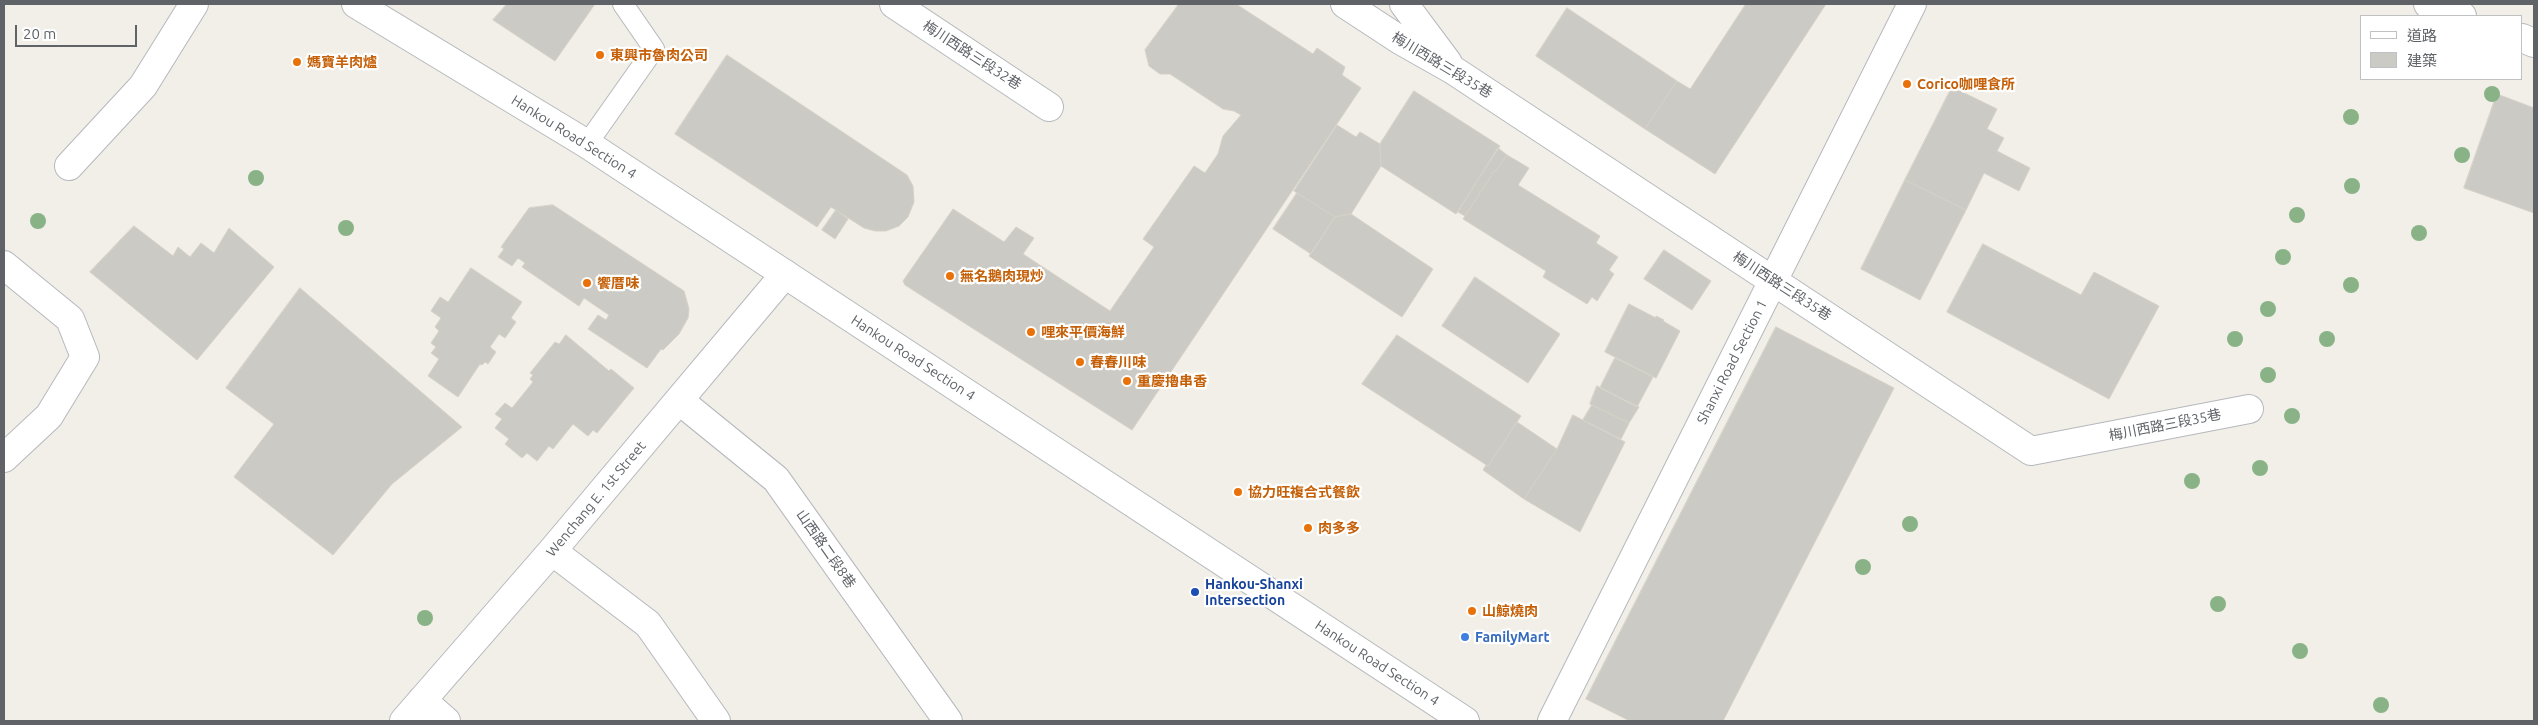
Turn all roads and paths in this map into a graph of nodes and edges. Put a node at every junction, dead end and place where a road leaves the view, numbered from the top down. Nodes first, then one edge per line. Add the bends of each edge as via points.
1 (194, 4) edge
2 (356, 4) edge
3 (623, 4) edge
4 (894, 4) edge
5 (1345, 4) edge
6 (1404, 4) edge
7 (1912, 4) edge
8 (2428, 4) edge
9 (2459, 15) edge
10 (1453, 70) junction
11 (1049, 107) dead end
12 (588, 144) junction
13 (69, 166) dead end
14 (4, 266) edge
15 (785, 274) junction
16 (1772, 280) junction
17 (680, 401) junction
18 (2249, 409) dead end
19 (4, 458) edge
20 (552, 551) junction
21 (422, 700) junction
22 (404, 721) edge
23 (446, 721) edge
24 (716, 721) edge
25 (948, 721) edge
26 (1466, 721) edge
27 (1552, 721) edge

1 - 13 street via 143,86
2 - 12 street, Hankou Road Section 4
3 - 12 lane via 654,49
4 - 11 street, 梅川西路三段32巷
5 - 10 street, 梅川西路三段35巷
6 - 10 street
7 - 16 street, Shanxi Road Section 1
8 - 9 street
10 - 16 street, 梅川西路三段35巷
12 - 15 street, Hankou Road Section 4
14 - 19 street via 70,319 85,357 49,416
15 - 17 street, Wenchang E. 1st Street
15 - 26 street, Hankou Road Section 4
16 - 18 street, 梅川西路三段35巷 via 2031,451
16 - 27 street, Shanxi Road Section 1
17 - 20 street, Wenchang E. 1st Street
17 - 25 street, 山西路二段8巷 via 776,478
20 - 21 street, Wenchang E. 1st Street
20 - 24 street via 648,624
21 - 22 street, Wenchang E. 1st Street
21 - 23 street

